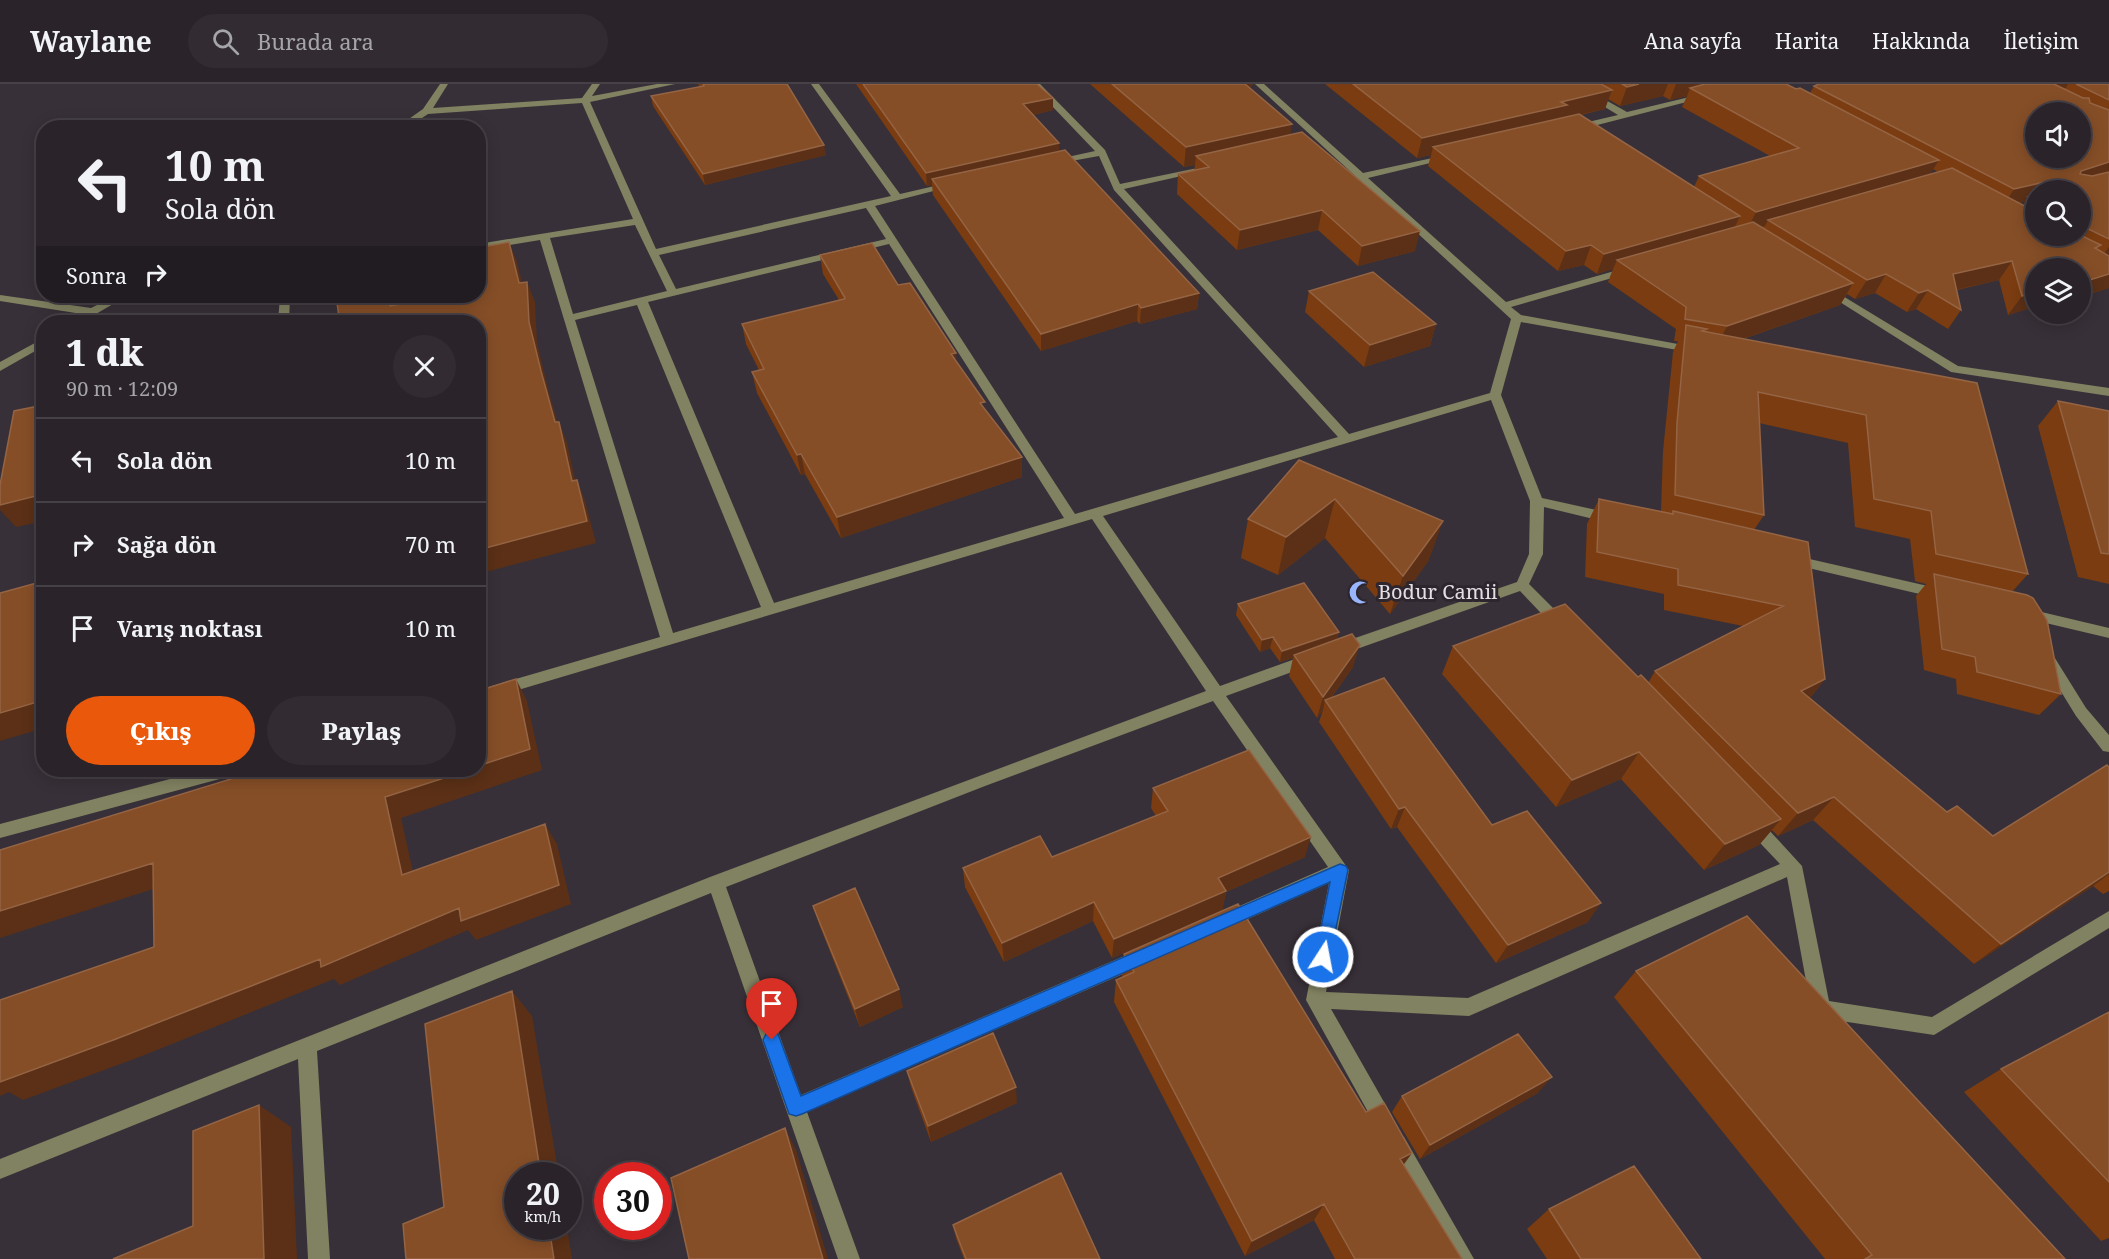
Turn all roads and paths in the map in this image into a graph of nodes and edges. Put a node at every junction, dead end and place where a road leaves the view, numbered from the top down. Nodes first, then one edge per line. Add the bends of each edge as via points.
1 (444, 84) edge
2 (596, 84) edge
3 (671, 84) edge
4 (815, 84) edge
5 (1035, 84) edge
6 (1259, 84) edge
7 (1571, 84) edge
8 (1713, 94) edge
9 (585, 100) junction
10 (426, 111) junction
11 (1625, 116) junction
12 (412, 120) edge
13 (1586, 134) edge
14 (1324, 141) junction
15 (1312, 144) edge
16 (1102, 152) junction
17 (1462, 153) edge
18 (1221, 164) edge
19 (1045, 165) edge
20 (1360, 177) junction
21 (966, 182) edge
22 (1117, 188) junction
23 (898, 198) junction
24 (869, 204) junction
25 (639, 221) junction
26 (544, 236) junction
27 (893, 240) junction
28 (486, 246) edge
29 (653, 253) junction
30 (1641, 266) edge
31 (1814, 281) edge
32 (674, 293) junction
33 (0, 298) edge
34 (641, 300) junction
35 (109, 303) edge
36 (1503, 306) junction
37 (93, 312) junction
38 (88, 315) edge
39 (569, 318) junction
40 (1517, 318) junction
41 (36, 346) edge
42 (1705, 352) edge
43 (0, 367) edge
44 (2109, 392) edge
45 (1495, 395) junction
46 (1347, 439) junction
47 (1537, 501) junction
48 (1095, 514) junction
49 (1072, 520) junction
50 (1629, 522) edge
51 (1778, 556) edge
52 (1522, 585) junction
53 (1961, 598) edge
54 (770, 610) junction
55 (2109, 633) edge
56 (1571, 636) edge
57 (668, 640) junction
58 (1216, 693) junction
59 (486, 694) edge
60 (2109, 746) edge
61 (200, 777) edge
62 (1736, 806) edge
63 (0, 831) edge
64 (1793, 866) junction
65 (1340, 870) junction
66 (716, 882) junction
67 (2109, 919) edge
68 (1209, 927) edge
69 (1155, 951) edge
70 (1315, 1000) junction
71 (1820, 1008) junction
72 (1844, 1035) edge
73 (307, 1046) junction
74 (796, 1107) junction
75 (0, 1169) edge
76 (319, 1259) edge
77 (849, 1259) edge
78 (1463, 1259) edge

1 - 10 street
2 - 9 street
3 - 9 street
4 - 23 street
5 - 16 street
6 - 14 street
7 - 11 street
8 - 11 street
9 - 10 street
9 - 25 street
10 - 12 street
11 - 13 street via 1570,128
14 - 15 street
14 - 20 street
16 - 19 street
16 - 22 street
17 - 20 street
18 - 22 street
20 - 36 street
21 - 23 street
22 - 46 street
23 - 24 street
24 - 27 street
24 - 29 street
25 - 26 street
25 - 29 street
26 - 28 street
26 - 39 street
27 - 32 street
27 - 49 street
29 - 32 street
30 - 36 street
31 - 44 street via 1957,374
32 - 34 street
33 - 37 street
34 - 39 street
34 - 54 street
35 - 37 street
36 - 40 street
37 - 38 street
39 - 57 street
40 - 42 street
40 - 45 street
41 - 43 street
45 - 46 street
45 - 47 street
46 - 48 street
47 - 50 street
47 - 52 street via 1536,554
48 - 49 street
48 - 58 street
49 - 54 street
51 - 53 street
52 - 56 street
52 - 58 street
54 - 57 street
55 - 60 street via 2013,607 2081,712
57 - 59 street
58 - 65 street
58 - 66 street
61 - 63 street
62 - 64 street
64 - 70 street via 1469,1007
64 - 71 street
65 - 68 street
65 - 70 street
66 - 73 street
66 - 74 street
67 - 71 street via 1934,1026
69 - 74 street
70 - 78 street
71 - 72 street
73 - 75 street
73 - 76 street
74 - 77 street

